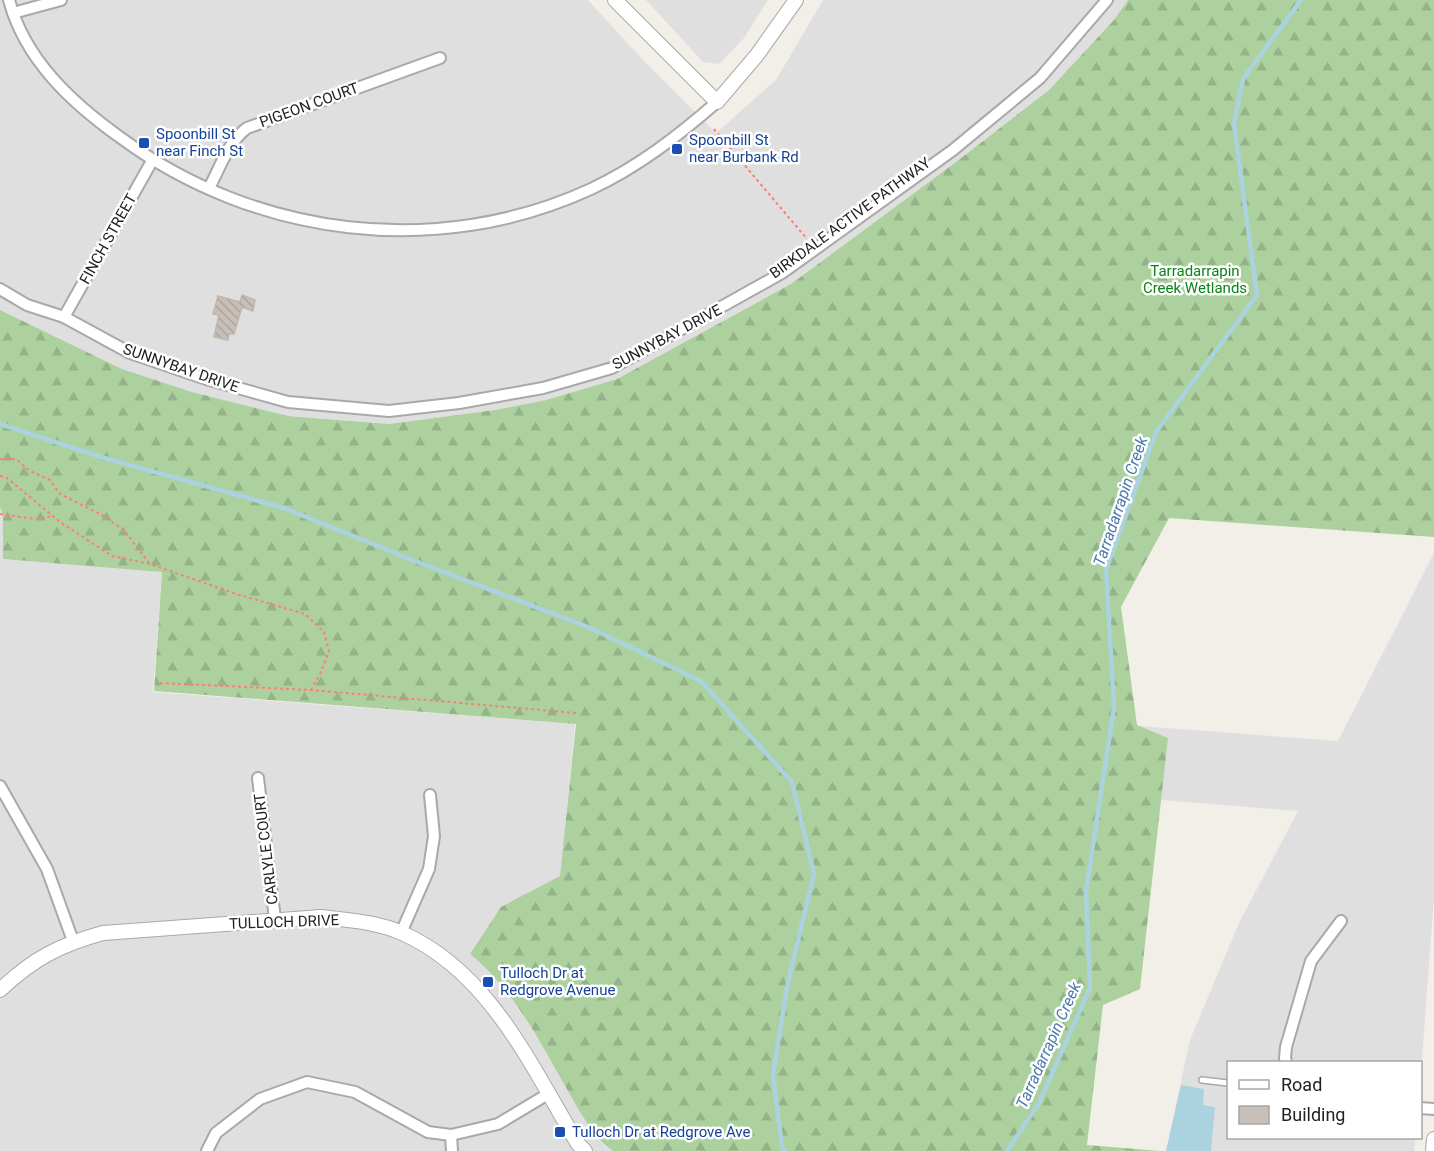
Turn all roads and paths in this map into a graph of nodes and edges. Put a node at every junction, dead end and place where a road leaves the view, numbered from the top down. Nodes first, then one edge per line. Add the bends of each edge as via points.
1 (9, 0) edge
2 (61, 0) edge
3 (615, 0) edge
4 (796, 0) edge
5 (1107, 0) edge
6 (13, 13) junction
7 (440, 58) dead end
8 (717, 102) junction
9 (714, 129) dead end
10 (152, 161) junction
11 (209, 188) junction
12 (816, 249) junction
13 (0, 289) edge
14 (64, 317) junction
15 (0, 459) edge
16 (0, 476) edge
17 (0, 514) edge
18 (54, 516) junction
19 (150, 564) junction
20 (160, 683) dead end
21 (310, 690) junction
22 (576, 713) dead end
23 (258, 778) dead end
24 (0, 786) edge
25 (430, 795) dead end
26 (275, 919) junction
27 (1341, 921) dead end
28 (401, 933) junction
29 (73, 941) junction
30 (0, 990) edge
31 (1286, 1061) edge
32 (1202, 1080) dead end
33 (1227, 1083) edge
34 (548, 1094) junction
35 (451, 1135) junction
36 (1434, 1139) edge
37 (207, 1151) edge
38 (452, 1151) edge
39 (585, 1151) edge
40 (1433, 1151) edge

1 - 6 street
2 - 6 street
3 - 8 street
4 - 8 street via 758,55
5 - 12 street, SUNNYBAY DRIVE via 1041,78 953,150
6 - 10 street via 33,56 48,73 91,114
7 - 11 street, PIGEON COURT via 247,128 231,145
8 - 11 street via 675,139 592,189 548,206 462,226 403,230 324,224 274,214
9 - 12 path
10 - 11 street
10 - 14 street, FINCH STREET
12 - 14 street, SUNNYBAY DRIVE via 782,273 612,368 543,388 389,411 288,402 206,379 130,353
13 - 14 street, SUNNYBAY DRIVE via 27,306
15 - 19 path via 16,459 50,480 60,494 124,530
16 - 18 path
17 - 18 path via 36,519
18 - 19 path via 111,556
19 - 21 path via 305,614 324,632 329,651
20 - 21 path
21 - 22 path
23 - 26 street, CARLYLE COURT
24 - 29 street via 46,869
25 - 28 street via 434,836 429,868
26 - 28 street, TULLOCH DRIVE via 321,917
26 - 29 street, TULLOCH DRIVE via 103,933
27 - 31 street via 1311,961 1286,1047
28 - 34 street, TULLOCH DRIVE via 452,963 490,1001
29 - 30 street, TULLOCH DRIVE via 31,964
32 - 33 lane
34 - 35 street via 498,1124
34 - 39 street, TULLOCH DRIVE
35 - 37 street via 428,1132 355,1092 307,1082 260,1098 216,1133
35 - 38 street
36 - 40 street

